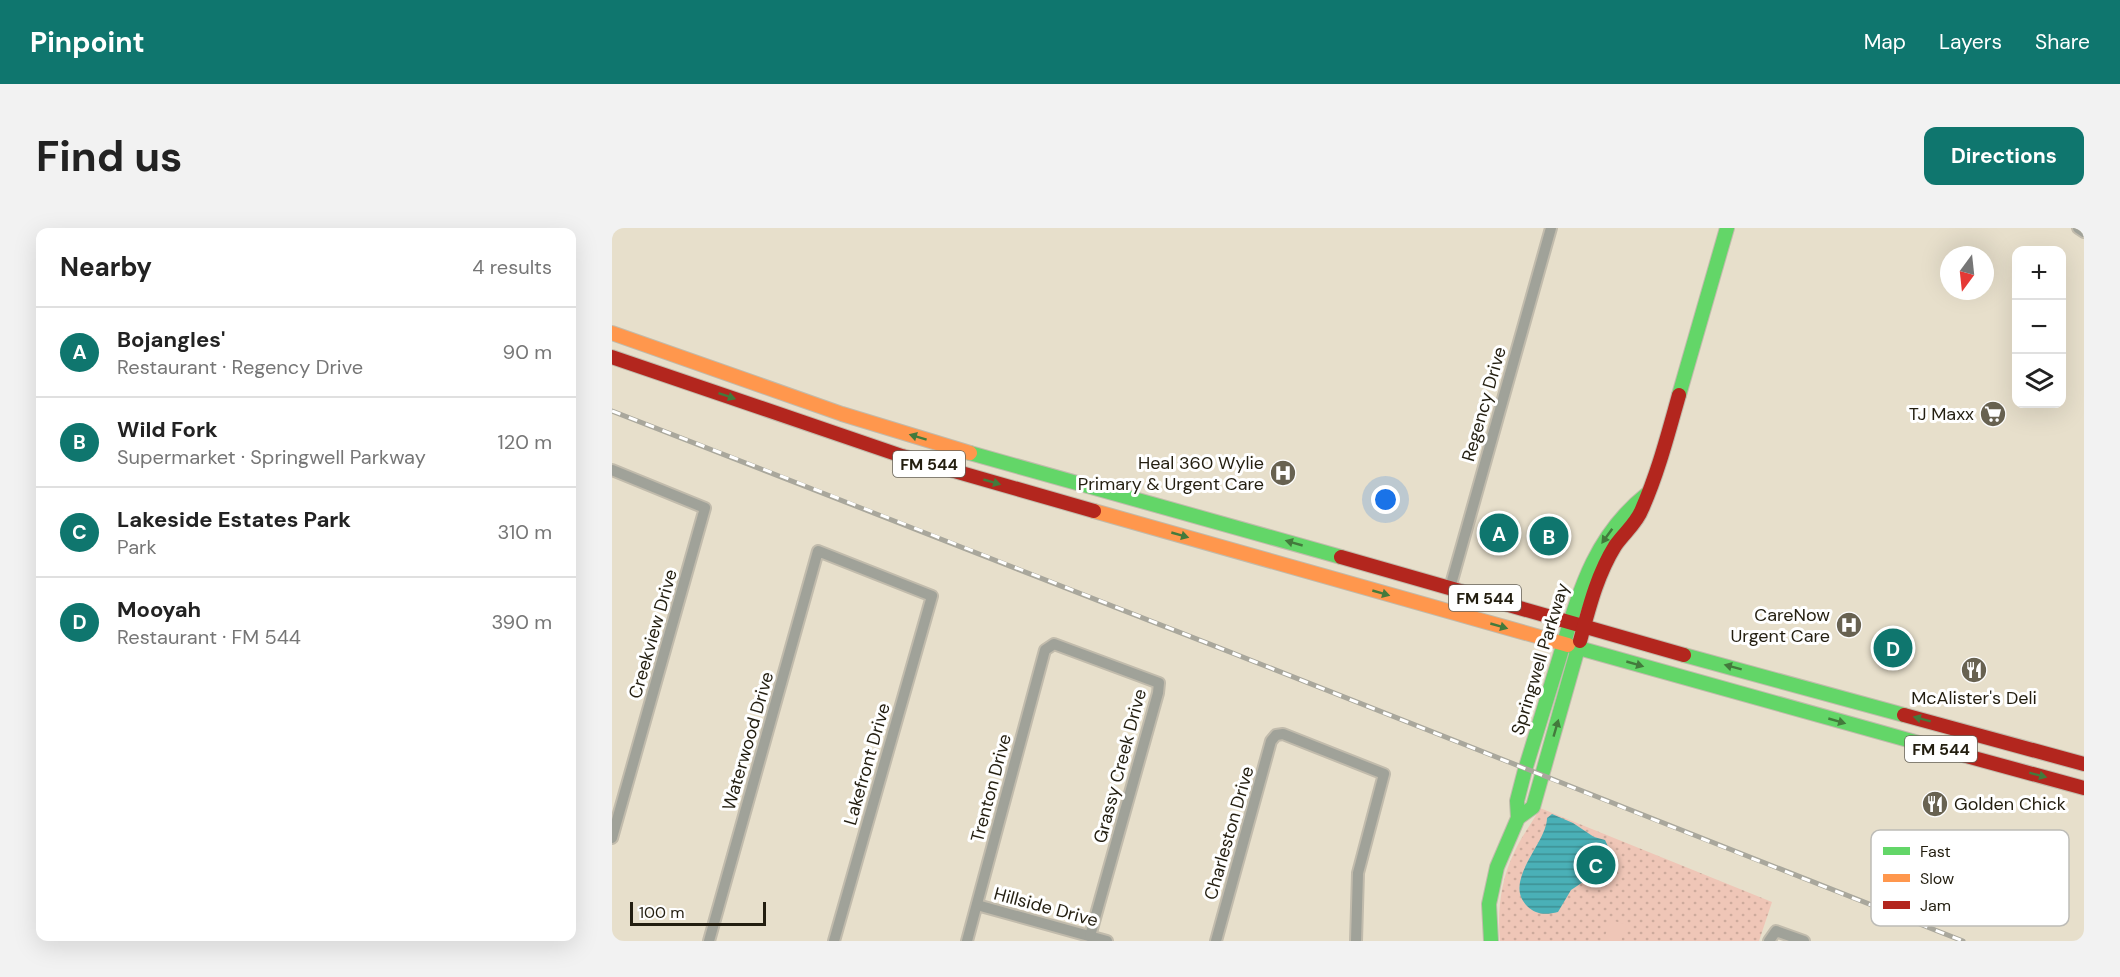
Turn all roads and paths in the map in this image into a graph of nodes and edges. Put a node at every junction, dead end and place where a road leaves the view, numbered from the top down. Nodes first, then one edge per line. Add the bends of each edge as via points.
1 (1551, 228) edge
2 (1727, 228) edge
3 (2079, 228) edge
4 (2084, 232) edge
5 (612, 333) edge
6 (612, 357) edge
7 (646, 367) junction
8 (722, 372) junction
9 (612, 470) edge
10 (1647, 494) junction
11 (1081, 507) junction
12 (1163, 507) junction
13 (1331, 554) junction
14 (1324, 577) junction
15 (1450, 588) junction
16 (932, 596) joint
17 (1568, 623) junction
18 (1583, 627) junction
19 (1562, 644) junction
20 (1049, 646) joint
21 (1578, 648) junction
22 (1789, 682) junction
23 (1784, 705) junction
24 (1999, 740) junction
25 (1532, 745) junction
26 (1550, 750) junction
27 (1992, 763) junction
28 (2084, 764) edge
29 (2084, 788) edge
30 (1518, 818) junction
31 (612, 838) edge
32 (977, 905) junction
33 (1090, 936) junction
34 (709, 941) edge
35 (834, 941) edge
36 (967, 941) edge
37 (1107, 941) edge
38 (1216, 941) edge
39 (1356, 941) edge
40 (1491, 941) edge
41 (1769, 941) edge
42 (1804, 941) edge

1 - 15 street, Regency Drive
2 - 10 main road, Springwell Parkway via 1658,470
3 - 4 street
5 - 8 main road, FM 544 / FM 544
6 - 7 main road, FM 544 / FM 544
7 - 8 main road via 666,368 704,380 716,379
7 -> 11 main road, FM 544 / FM 544 via 902,456
12 -> 8 main road, FM 544 / FM 544 via 851,417
9 - 31 street, Creekview Drive via 705,508
10 -> 17 main road, Springwell Parkway via 1606,536 1582,583
10 - 18 main road, Springwell Parkway via 1642,511 1615,546 1602,571
11 - 12 main road via 1101,504 1141,514 1154,514
11 -> 14 main road, FM 544 / FM 544
13 -> 12 main road, FM 544 / FM 544
13 - 14 main road
13 - 15 main road, FM 544 / FM 544
14 -> 19 main road, FM 544 / FM 544
15 - 17 main road, FM 544 / FM 544
16 - 34 street, Waterwood Drive via 818,551
16 - 35 street, Lakefront Drive
17 - 18 main road, FM 544 / FM 544
17 - 19 main road, Springwell Parkway
18 - 21 main road, Springwell Parkway
22 -> 18 main road, FM 544 / FM 544
19 - 21 main road, FM 544 / FM 544
19 - 25 main road, Springwell Parkway
20 - 32 street, Trenton Drive
20 - 33 street, Grassy Creek Drive via 1054,644 1159,683
21 -> 23 main road, FM 544 / FM 544
26 -> 21 main road, Springwell Parkway
22 - 23 main road
24 -> 22 main road, FM 544 / FM 544
23 -> 27 main road, FM 544 / FM 544
24 - 27 main road
24 - 28 main road, FM 544 / FM 544
25 - 26 main road
25 - 30 main road, Springwell Parkway via 1516,801
26 - 30 main road, Springwell Parkway via 1533,807
27 -> 29 main road, FM 544 / FM 544
30 - 40 main road, Springwell Parkway via 1492,887
32 - 33 street, Hillside Drive
32 - 36 street, Trenton Drive
33 - 37 street, Hillside Drive
38 - 39 street, Charleston Drive via 1271,741 1283,734 1384,774 1358,873
41 - 42 street via 1776,931

